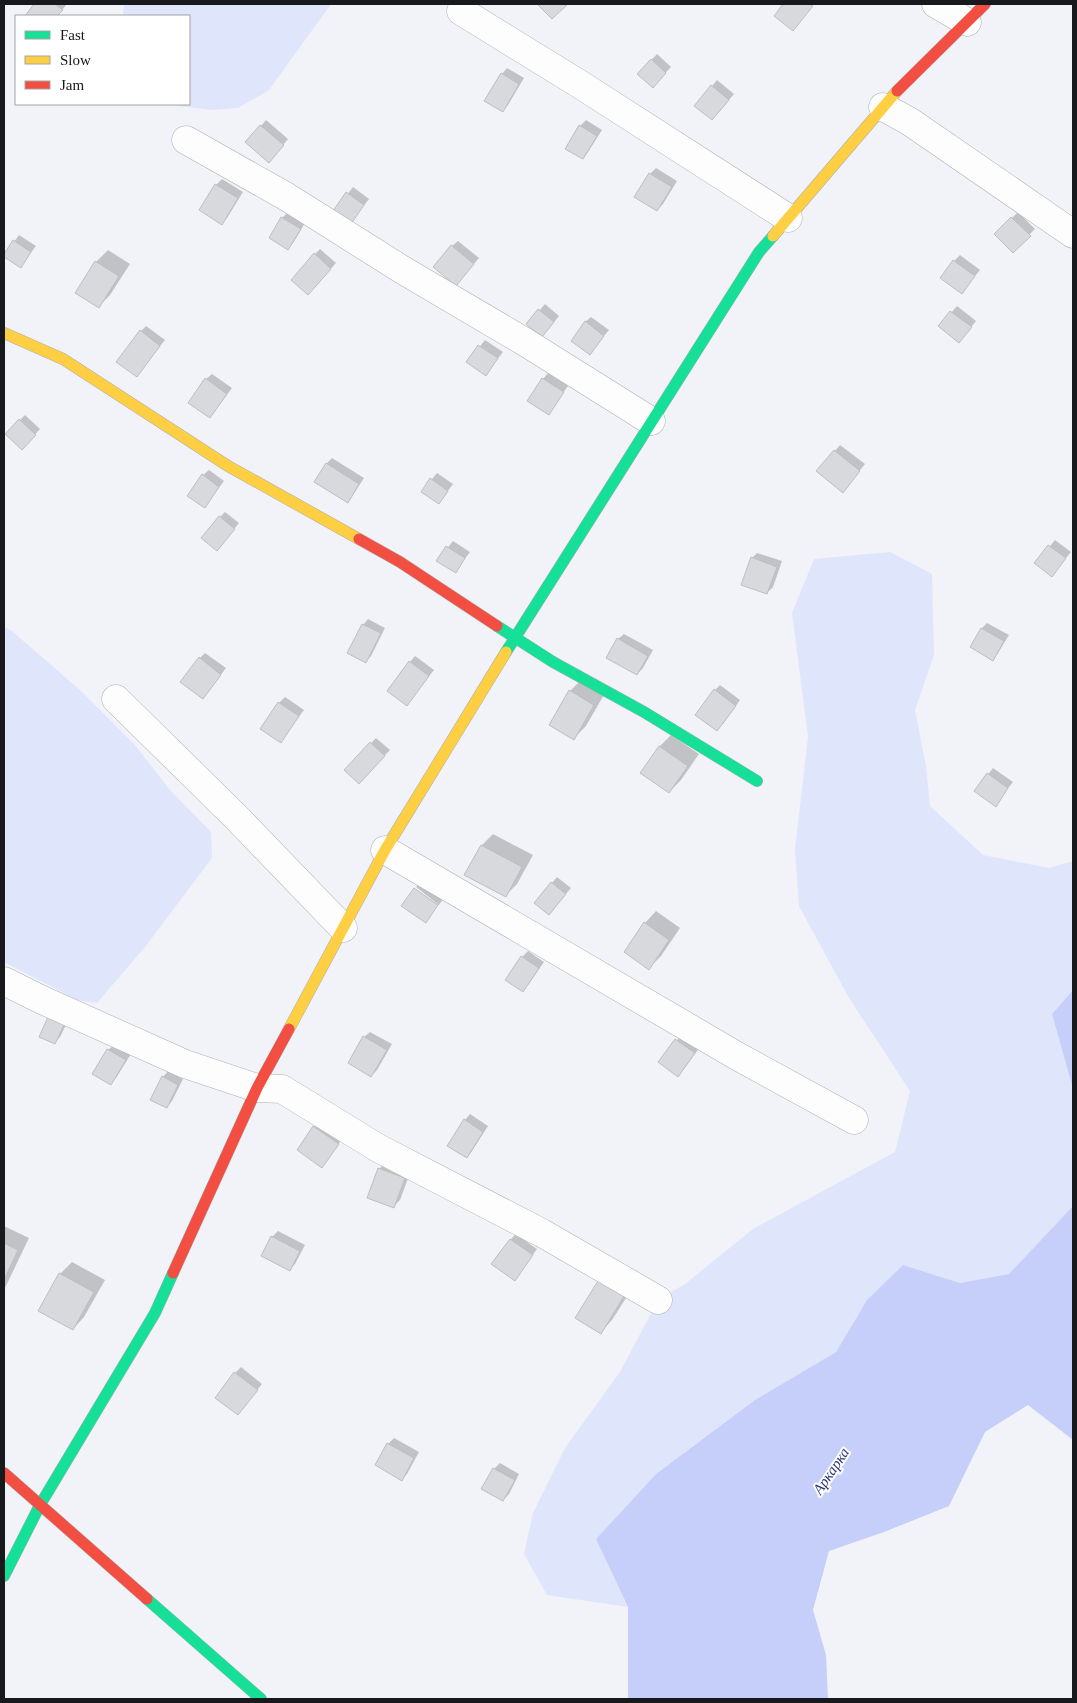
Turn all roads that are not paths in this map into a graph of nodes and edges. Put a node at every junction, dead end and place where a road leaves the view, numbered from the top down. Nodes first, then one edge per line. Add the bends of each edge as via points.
1 (936, 4) edge
2 (461, 11) dead end
3 (976, 13) edge
4 (883, 107) junction
5 (186, 140) dead end
6 (788, 218) junction
7 (1073, 234) edge
8 (4, 334) edge
9 (651, 422) junction
10 (514, 638) junction
11 (116, 699) dead end
12 (757, 781) dead end
13 (385, 850) junction
14 (343, 928) junction
15 (4, 982) edge
16 (257, 1088) junction
17 (854, 1120) dead end
18 (658, 1300) dead end
19 (4, 1473) edge
20 (40, 1505) junction
21 (4, 1576) edge
22 (261, 1699) edge

1 - 3 street
2 - 6 street
3 - 4 street
4 - 6 street
4 - 7 street via 909,121
5 - 9 street via 287,197
6 - 9 street via 759,252
8 - 10 street via 63,358 228,466 400,562
9 - 10 street
10 - 12 street
10 - 13 street
11 - 14 street
13 - 14 street
13 - 17 street
14 - 16 street
15 - 16 street via 186,1064
16 - 18 street via 282,1089 378,1148 542,1233
16 - 20 street via 155,1313
19 - 20 street
20 - 21 street
20 - 22 street

